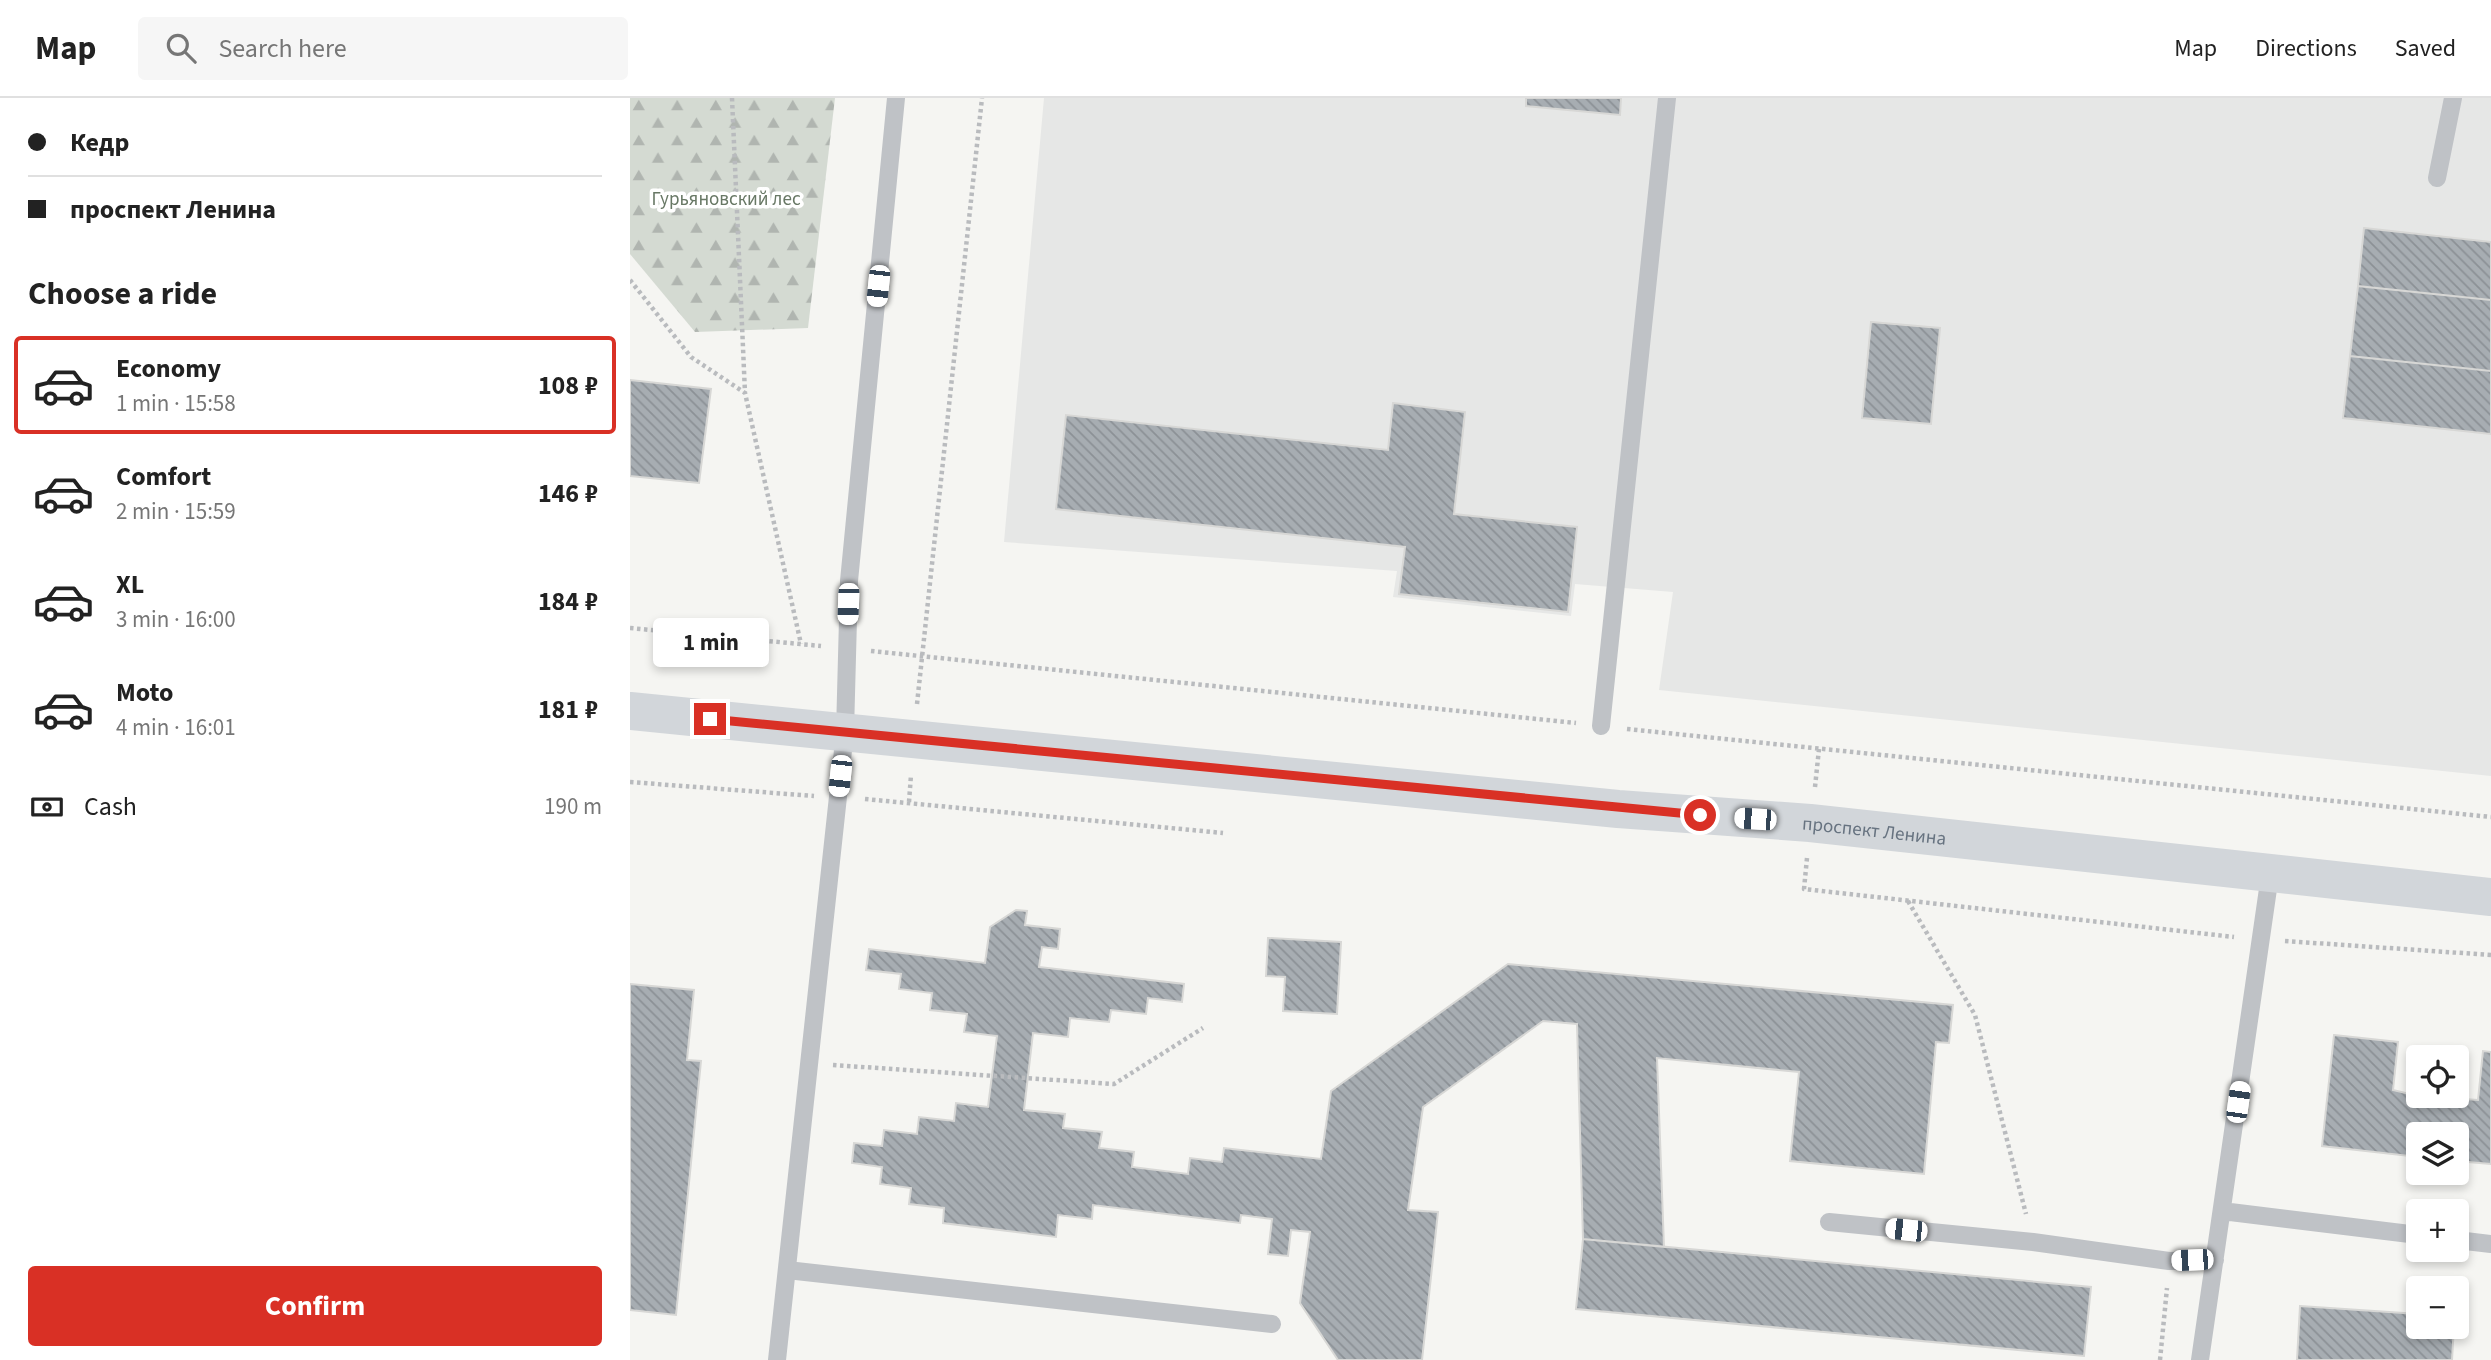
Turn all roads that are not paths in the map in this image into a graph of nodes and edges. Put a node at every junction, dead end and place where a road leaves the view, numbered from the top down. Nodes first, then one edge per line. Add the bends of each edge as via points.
1 (897, 98) edge
2 (1667, 98) edge
3 (2453, 98) edge
4 (2437, 178) dead end
5 (630, 710) edge
6 (1601, 726) road end
7 (845, 732) junction
8 (2270, 875) junction
9 (2491, 897) edge
10 (2222, 1211) junction
11 (1829, 1222) dead end
12 (2406, 1234) edge
13 (2469, 1241) edge
14 (2491, 1244) edge
15 (2215, 1260) junction
16 (787, 1270) junction
17 (1272, 1324) dead end
18 (777, 1360) edge
19 (2200, 1360) edge

1 - 7 lane via 850,567
2 - 6 lane
3 - 4 lane
5 - 7 main road, проспект Ленина
7 - 8 main road, проспект Ленина via 1618,809 1810,823
7 - 16 lane
8 - 9 main road, проспект Ленина
8 - 10 lane
10 - 12 lane
10 - 15 lane
11 - 15 lane via 2169,1261
13 - 14 lane
15 - 19 lane
16 - 17 lane
16 - 18 lane

